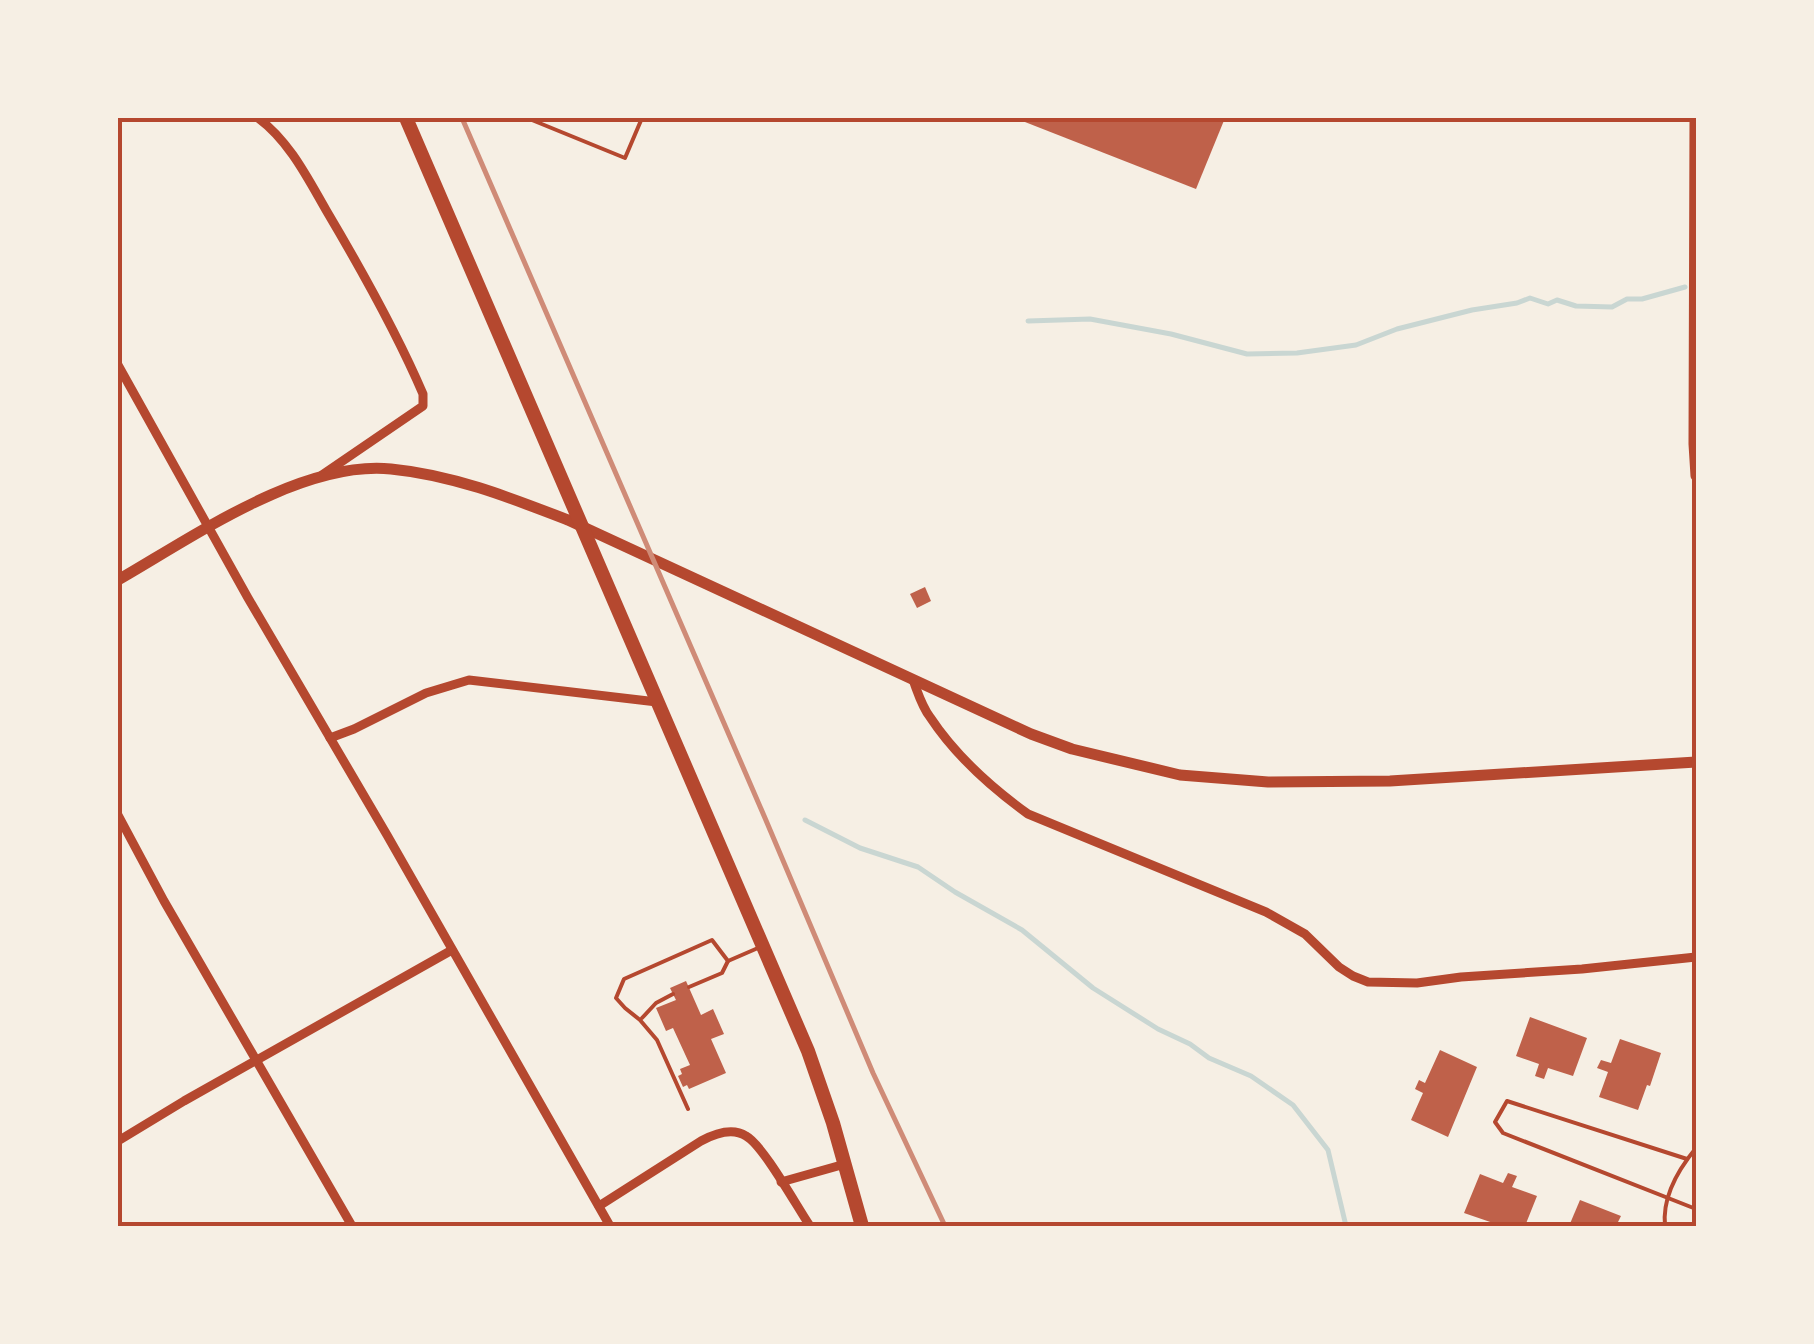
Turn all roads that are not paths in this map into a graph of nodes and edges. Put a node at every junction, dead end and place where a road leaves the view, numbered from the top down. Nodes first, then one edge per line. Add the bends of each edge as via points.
1 (258, 118) edge
2 (406, 118) edge
3 (527, 118) edge
4 (642, 118) edge
5 (1696, 118) edge
6 (1696, 126) edge
7 (118, 365) edge
8 (1695, 444) edge
9 (1696, 476) edge
10 (319, 477) junction
11 (581, 526) junction
12 (208, 528) junction
13 (118, 580) edge
14 (913, 680) junction
15 (657, 702) junction
16 (330, 738) junction
17 (1696, 762) edge
18 (118, 815) edge
19 (763, 947) junction
20 (452, 950) junction
21 (1696, 957) edge
22 (728, 961) junction
23 (688, 987) dead end
24 (673, 994) dead end
25 (640, 1020) junction
26 (256, 1060) junction
27 (688, 1110) dead end
28 (118, 1141) edge
29 (1696, 1148) edge
30 (1687, 1159) junction
31 (846, 1164) junction
32 (781, 1182) junction
33 (1666, 1196) junction
34 (599, 1206) junction
35 (1696, 1209) edge
36 (352, 1226) edge
37 (610, 1226) edge
38 (810, 1226) edge
39 (862, 1226) edge
40 (1664, 1226) edge

1 - 10 street via 280,137 353,254 423,394 422,406
2 - 11 main road
3 - 4 lane via 625,158
5 - 6 street
6 - 8 street
7 - 12 street
8 - 9 street
10 - 11 street via 388,468 440,477
10 - 12 street
11 - 14 street
11 - 15 main road
12 - 13 street
12 - 16 street
14 - 17 street via 1072,749 1180,775 1390,781
14 - 21 street via 943,734 1028,814 1266,912 1368,982 1417,984
15 - 16 street via 470,680
15 - 19 main road
16 - 20 street
18 - 26 street
19 - 22 lane
19 - 31 main road
20 - 26 street
20 - 34 street
22 - 23 lane via 722,972
22 - 25 lane via 712,940 624,979 616,998
24 - 25 lane
25 - 27 lane via 658,1040
26 - 28 street
26 - 36 street
29 - 30 lane
30 - 33 lane
30 - 33 lane via 1507,1101 1495,1122 1503,1133
31 - 32 street
31 - 39 main road
32 - 34 street via 745,1135 715,1134
32 - 38 street
33 - 35 lane
33 - 40 lane
34 - 37 street

